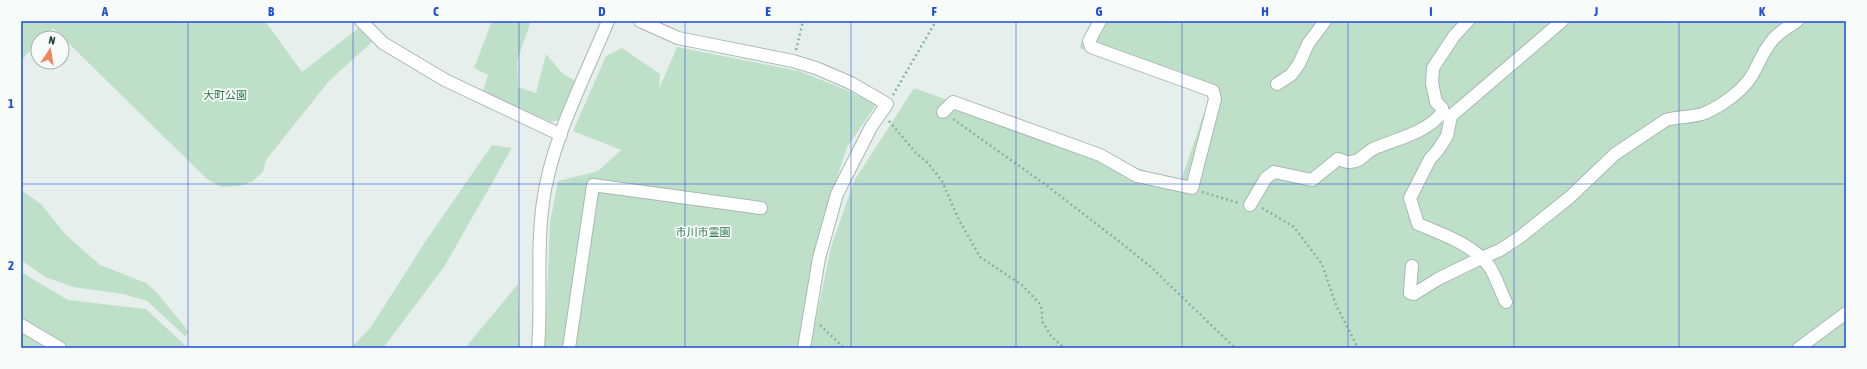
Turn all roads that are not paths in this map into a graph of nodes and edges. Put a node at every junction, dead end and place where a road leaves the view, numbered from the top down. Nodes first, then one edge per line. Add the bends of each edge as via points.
1 (362, 21) edge
2 (608, 21) edge
3 (640, 21) edge
4 (1100, 21) edge
5 (1325, 21) edge
6 (1468, 21) edge
7 (1562, 21) edge
8 (1797, 21) edge
9 (1277, 84) dead end
10 (943, 112) road end
11 (561, 135) junction
12 (1250, 205) road end
13 (761, 208) dead end
14 (1482, 258) junction
15 (1412, 266) dead end
16 (1506, 302) dead end
17 (1846, 313) edge
18 (21, 325) edge
19 (60, 348) edge
20 (538, 348) edge
21 (569, 348) edge
22 (804, 348) edge
23 (1799, 348) edge

1 - 11 street via 370,32 388,46 445,80
2 - 11 street
3 - 22 street via 678,38 793,61 851,83 884,108 871,127 837,194 819,258
4 - 10 street via 1089,41 1090,47 1213,91 1215,99 1192,188 1137,176 1100,155 953,102
5 - 9 street via 1308,44 1291,75
6 - 12 street via 1454,36 1433,68 1432,83 1436,102 1443,112 1437,120 1406,137 1372,149 1362,159 1350,162 1338,159 1312,180 1274,172 1266,178
7 - 14 street via 1451,116 1447,136 1430,159 1410,198 1418,224 1457,241
8 - 14 street via 1778,34 1750,79 1732,95 1696,116 1666,120 1615,154 1570,197 1520,237
11 - 20 street via 550,167 543,201
13 - 21 street via 594,185
14 - 15 street via 1438,279 1414,294 1410,293
14 - 16 street
17 - 23 street
18 - 19 street

